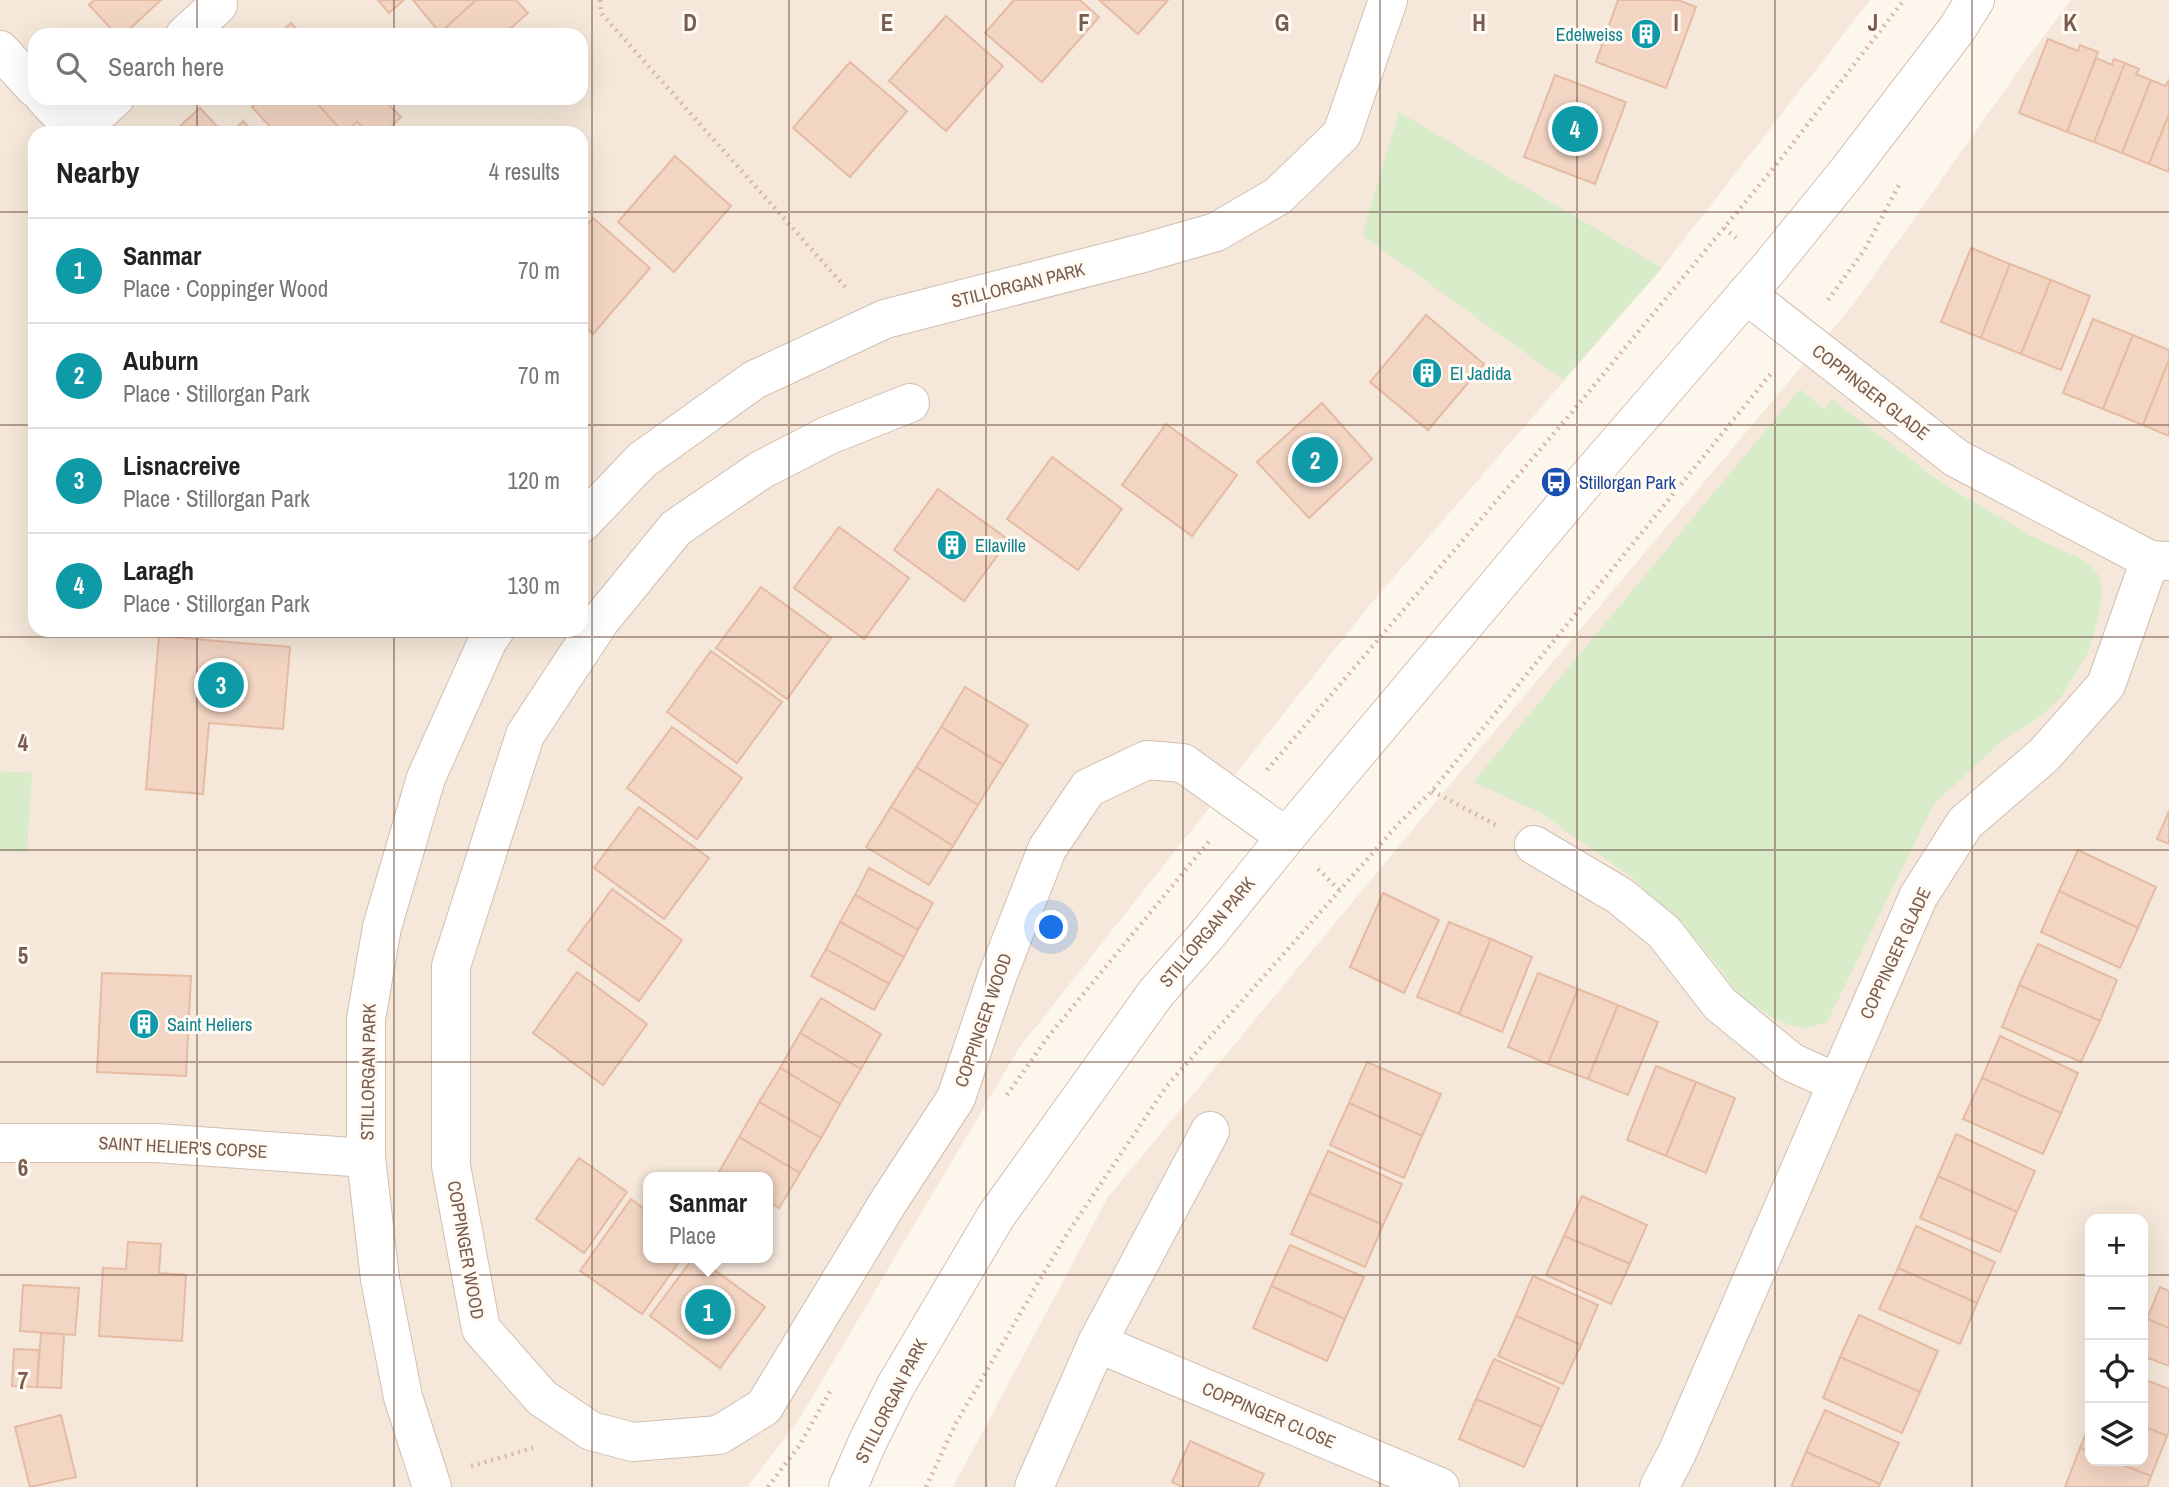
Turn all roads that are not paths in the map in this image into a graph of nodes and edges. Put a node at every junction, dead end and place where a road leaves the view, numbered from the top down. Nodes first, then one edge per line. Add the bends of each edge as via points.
1 (1388, 0) edge
2 (1975, 0) edge
3 (218, 5) dead end
4 (193, 28) edge
5 (0, 51) edge
6 (28, 81) edge
7 (52, 105) edge
8 (106, 105) edge
9 (1746, 294) junction
10 (910, 403) dead end
11 (588, 517) edge
12 (2160, 560) edge
13 (490, 637) edge
14 (1286, 837) junction
15 (1534, 845) road end
16 (1837, 1083) junction
17 (1210, 1131) dead end
18 (0, 1143) edge
19 (366, 1158) junction
20 (1097, 1343) junction
21 (430, 1483) edge
22 (848, 1487) edge
23 (1034, 1487) edge
24 (1440, 1487) edge
25 (1659, 1487) edge

1 - 11 street, STILLORGAN PARK via 1342,134 1278,196 1216,232 886,319 754,380 642,460
2 - 9 street, STILLORGAN PARK via 1849,171
3 - 4 street
5 - 6 street
7 - 8 street via 85,125
9 - 12 street, COPPINGER GLADE via 1956,458
9 - 14 street, STILLORGAN PARK
10 - 14 street, COPPINGER WOOD via 829,435 761,470 676,527 600,621 525,736 450,966 451,1166 481,1329 542,1398 591,1431 633,1443 719,1435 764,1407 956,1098 1047,849 1088,788 1147,760 1183,763
12 - 16 street, COPPINGER GLADE via 2106,685 2044,755 1965,823 1918,897
13 - 19 street, STILLORGAN PARK via 426,778 382,928 366,1019
14 - 22 street, STILLORGAN PARK via 1156,993 996,1216 895,1387
15 - 16 street via 1620,896 1664,932 1720,1004 1791,1062
16 - 25 street, COPPINGER GLADE
17 - 20 street
18 - 19 street, SAINT HELIER'S COPSE via 156,1143
19 - 21 street, STILLORGAN PARK via 380,1279 403,1397
20 - 23 street
20 - 24 street, COPPINGER CLOSE

